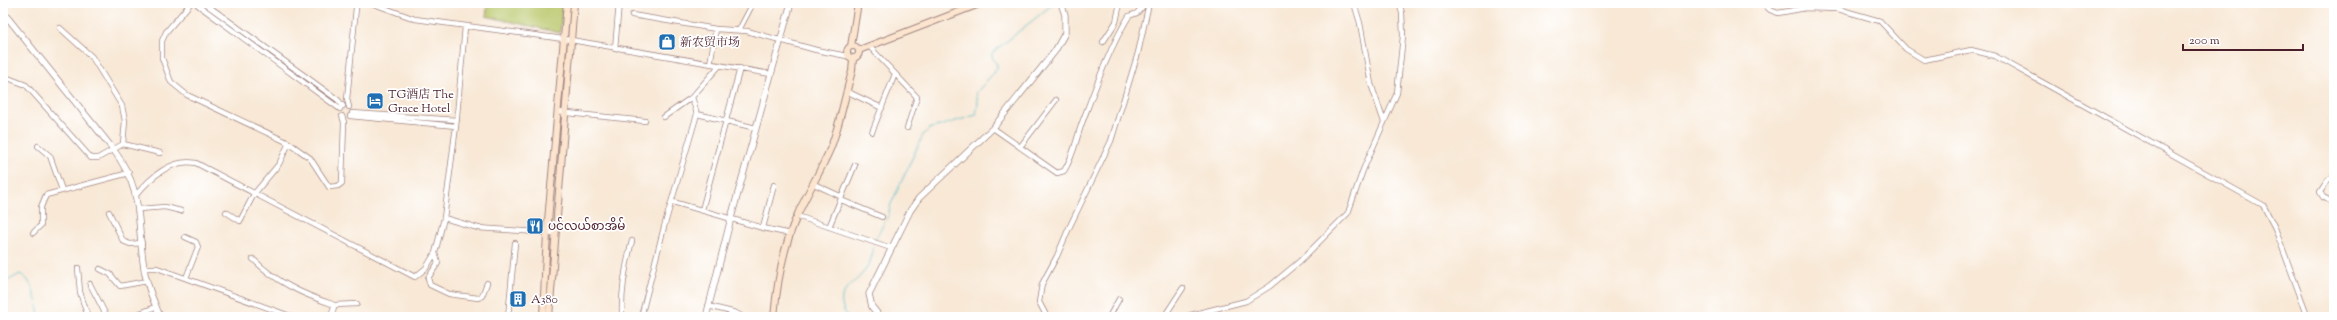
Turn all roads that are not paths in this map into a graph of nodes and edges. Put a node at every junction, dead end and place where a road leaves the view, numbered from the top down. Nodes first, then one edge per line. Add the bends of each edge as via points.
1 (204, 3) edge
2 (358, 3) edge
3 (371, 3) edge
4 (567, 3) edge
5 (574, 3) edge
6 (619, 3) edge
7 (751, 3) edge
8 (791, 3) edge
9 (858, 3) edge
10 (982, 3) edge
11 (1061, 3) edge
12 (1120, 3) edge
13 (1147, 3) edge
14 (1354, 3) edge
15 (1399, 3) edge
16 (1763, 3) edge
17 (189, 4) edge
18 (199, 4) edge
19 (3, 12) edge
20 (632, 15) dead end
21 (465, 27) junction
22 (60, 28) dead end
23 (236, 29) junction
24 (716, 29) junction
25 (739, 30) junction
26 (564, 40) junction
27 (571, 40) junction
28 (780, 40) junction
29 (1103, 42) dead end
30 (851, 46) junction
31 (869, 46) junction
32 (615, 49) junction
33 (859, 50) junction
34 (850, 57) junction
35 (710, 64) junction
36 (720, 65) junction
37 (740, 68) junction
38 (771, 74) junction
39 (895, 74) junction
40 (565, 76) junction
41 (8, 78) dead end
42 (846, 91) junction
43 (692, 96) junction
44 (1056, 100) dead end
45 (344, 107) junction
46 (882, 108) junction
47 (561, 112) junction
48 (697, 114) junction
49 (347, 117) junction
50 (664, 117) dead end
51 (457, 120) junction
52 (724, 120) junction
53 (645, 121) dead end
54 (1384, 122) junction
55 (456, 126) junction
56 (756, 128) junction
57 (906, 128) dead end
58 (993, 128) junction
59 (872, 132) dead end
60 (289, 143) junction
61 (123, 144) junction
62 (38, 146) dead end
63 (1020, 147) junction
64 (113, 150) junction
65 (160, 153) dead end
66 (856, 165) dead end
67 (129, 173) junction
68 (2334, 176) edge
69 (555, 182) junction
70 (814, 184) junction
71 (774, 185) dead end
72 (62, 190) junction
73 (254, 194) junction
74 (136, 195) junction
75 (841, 199) junction
76 (673, 202) junction
77 (2334, 203) edge
78 (139, 209) junction
79 (702, 210) junction
80 (181, 211) dead end
81 (109, 212) dead end
82 (226, 212) dead end
83 (797, 216) junction
84 (882, 217) dead end
85 (444, 218) junction
86 (731, 218) junction
87 (763, 228) junction
88 (829, 228) junction
89 (547, 232) junction
90 (33, 233) dead end
91 (554, 233) junction
92 (791, 234) junction
93 (185, 237) dead end
94 (632, 242) dead end
95 (142, 243) junction
96 (515, 243) dead end
97 (891, 248) junction
98 (435, 253) junction
99 (550, 253) junction
100 (253, 259) dead end
101 (78, 268) dead end
102 (144, 268) junction
103 (100, 269) dead end
104 (186, 278) junction
105 (147, 281) junction
106 (487, 283) dead end
107 (90, 284) dead end
108 (1183, 288) dead end
109 (1119, 299) dead end
110 (357, 304) dead end
111 (334, 305) junction
112 (546, 305) junction
113 (708, 306) junction
114 (156, 307) junction
115 (88, 317) edge
116 (108, 317) edge
117 (129, 317) edge
118 (160, 317) edge
119 (293, 317) edge
120 (331, 317) edge
121 (508, 317) edge
122 (543, 317) edge
123 (548, 317) edge
124 (622, 317) edge
125 (641, 317) edge
126 (706, 317) edge
127 (743, 317) edge
128 (774, 317) edge
129 (880, 317) edge
130 (1047, 317) edge
131 (1109, 317) edge
132 (1164, 317) edge
133 (1183, 317) edge
134 (2308, 317) edge

1 - 23 street
2 - 45 street
3 - 21 street via 415,19
4 - 26 main road
5 - 27 main road
6 - 32 street
7 - 25 street via 752,7
8 - 28 street
9 - 30 main road
10 - 31 main road
11 - 58 street via 1066,24 1061,43
12 - 29 street via 1116,22
13 - 63 street via 1137,13 1129,16 1105,65 1081,126 1073,155 1064,171 1057,173
13 - 130 street via 1140,45 1111,142 1042,284 1039,302
14 - 54 street via 1371,84
15 - 54 street via 1403,36 1401,64 1397,93
16 - 134 street via 1778,13 1798,9 1831,9 1880,21 1906,49 1924,60 1971,50 1995,56 2255,199 2269,213
17 - 18 street
17 - 60 street via 166,32 162,41 162,58 172,82 187,95
18 - 23 street
19 - 64 street
20 - 24 street
21 - 26 street
21 - 51 street
22 - 61 street via 92,57 122,106 125,121
23 - 45 street
24 - 25 street
24 - 35 street
25 - 28 street
26 - 27 street
26 - 40 main road
27 - 32 street
27 - 40 main road
28 - 34 street
28 - 38 street
30 - 33 main road via 856,46
30 - 34 main road via 847,51
31 - 33 main road
31 - 39 street
32 - 35 street
33 - 34 main road via 858,56
34 - 42 main road
35 - 36 street
36 - 37 street
36 - 43 street
37 - 38 street
37 - 52 street
38 - 56 street
39 - 46 street
39 - 57 street via 917,97
40 - 47 main road
41 - 64 street via 30,88 91,158 98,158
42 - 46 street
42 - 70 main road via 831,146
43 - 48 street
43 - 50 street
44 - 63 street
45 - 49 street
45 - 49 street
46 - 59 street
47 - 53 street
47 - 69 main road
48 - 52 street
48 - 76 street
49 - 51 street
49 - 55 street
49 - 60 street via 342,183 338,186 329,187 310,158
51 - 55 street
52 - 56 street
52 - 79 street
54 - 133 street via 1348,213 1326,235 1270,286 1246,301
55 - 85 street
56 - 86 street
58 - 63 street
58 - 97 street via 919,198
60 - 73 street via 279,164
61 - 64 street
61 - 65 street
62 - 72 street via 50,156
64 - 67 street
66 - 75 street
67 - 72 street
67 - 74 street
68 - 77 street via 2325,183 2320,192 2323,198
69 - 89 main road
69 - 91 main road
70 - 75 street
70 - 83 main road
71 - 87 street
72 - 90 street via 46,195 43,199 41,225
73 - 74 street via 190,162 166,168 146,183
73 - 82 street via 240,221
73 - 98 street via 415,276 426,268
74 - 78 street
75 - 84 street
75 - 88 street
76 - 79 street
76 - 125 street
78 - 80 street via 165,207
78 - 95 street
79 - 86 street
81 - 95 street via 123,241 130,244
83 - 88 street
83 - 92 main road
85 - 89 street via 478,228
85 - 98 street
86 - 87 street
86 - 113 street
87 - 92 street
88 - 97 street
89 - 91 street
89 - 99 main road
91 - 99 main road
92 - 128 main road via 779,274
93 - 104 street via 196,242 198,247
94 - 124 street via 624,268
95 - 102 street
96 - 121 street
97 - 129 street via 869,294 872,307
98 - 106 street via 438,263 428,278 430,285 449,294 478,298 482,296
99 - 112 main road
100 - 111 street via 266,272 298,292
101 - 115 street via 80,292
102 - 104 street via 157,268
102 - 105 street
103 - 105 street via 110,274 120,286
104 - 119 street
105 - 114 street
107 - 116 street
108 - 132 street
109 - 131 street
110 - 111 street
111 - 120 street
112 - 122 main road
112 - 123 main road
113 - 126 street
113 - 127 street
114 - 117 street
114 - 118 street

